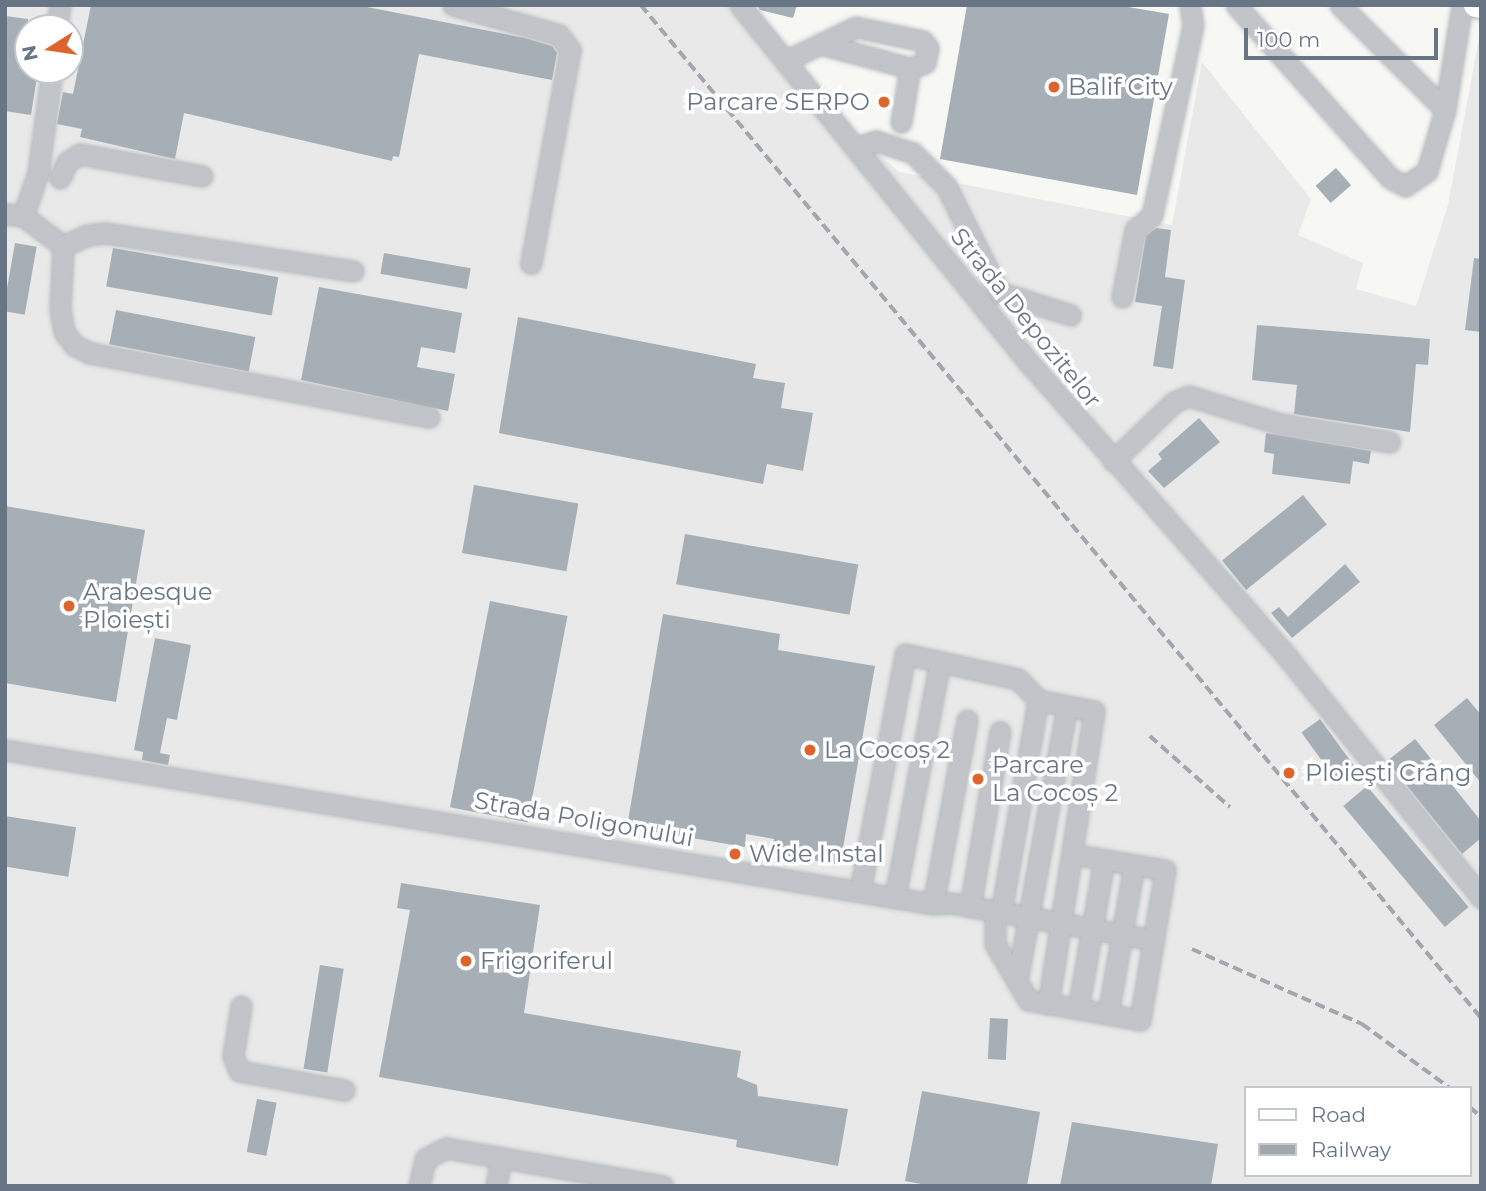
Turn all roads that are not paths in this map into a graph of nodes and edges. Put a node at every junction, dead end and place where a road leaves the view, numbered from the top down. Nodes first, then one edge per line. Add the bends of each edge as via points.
1 (453, 5) edge
2 (740, 5) edge
3 (1190, 5) edge
4 (1236, 5) edge
5 (1340, 5) edge
6 (1462, 5) edge
7 (820, 44) junction
8 (787, 60) junction
9 (910, 68) junction
10 (50, 84) edge
11 (1445, 110) junction
12 (901, 122) dead end
13 (857, 147) junction
14 (202, 176) dead end
15 (60, 178) dead end
16 (14, 215) edge
17 (63, 246) junction
18 (531, 263) dead end
19 (353, 271) dead end
20 (1122, 297) dead end
21 (1070, 315) dead end
22 (429, 417) dead end
23 (1390, 442) dead end
24 (1113, 461) junction
25 (940, 662) junction
26 (1038, 700) junction
27 (1068, 707) junction
28 (967, 720) dead end
29 (1000, 732) dead end
30 (5, 750) edge
31 (1072, 854) junction
32 (1104, 860) junction
33 (1134, 865) junction
34 (860, 891) junction
35 (895, 897) junction
36 (1481, 897) edge
37 (933, 904) junction
38 (970, 907) junction
39 (998, 912) junction
40 (1029, 918) junction
41 (1060, 923) junction
42 (1092, 929) junction
43 (1123, 934) junction
44 (1153, 940) junction
45 (1017, 981) junction
46 (1048, 1003) junction
47 (241, 1006) dead end
48 (1077, 1009) junction
49 (1108, 1014) junction
50 (344, 1090) dead end
51 (501, 1158) junction
52 (419, 1186) edge
53 (496, 1186) edge
54 (663, 1186) edge

1 - 18 street via 559,35 570,50
2 - 8 street, Strada Depozitelor
3 - 20 street via 1193,25 1153,215 1135,230
4 - 11 street via 1397,184 1415,182 1427,171
5 - 11 street
6 - 11 street
7 - 8 street
7 - 9 street
7 - 9 street via 856,27 923,41 928,47 925,63
8 - 13 street, Strada Depozitelor
9 - 12 street
10 - 16 street via 38,173
13 - 21 street via 876,142 913,153 946,186 999,292
13 - 24 street, Strada Depozitelor
14 - 15 street via 80,154 67,162
16 - 17 street
17 - 19 street via 105,233
17 - 22 street via 60,309 64,332 82,349
23 - 24 street via 1280,424 1189,396 1174,402
24 - 36 street, Strada Depozitelor via 1284,653
25 - 26 street via 1018,679
25 - 34 street via 905,654
25 - 35 street
26 - 27 street
26 - 39 street
27 - 31 street via 1094,711
27 - 40 street
28 - 37 street
29 - 38 street
30 - 34 street, Strada Poligonului
31 - 32 street
31 - 41 street
32 - 33 street
32 - 42 street
33 - 43 street
33 - 44 street via 1165,870
34 - 35 street, Strada Poligonului
35 - 37 street, Strada Poligonului
37 - 38 street, Strada Poligonului
38 - 39 street, Strada Poligonului
39 - 40 street, Strada Poligonului
39 - 45 street via 995,944
40 - 41 street, Strada Poligonului
40 - 45 street
41 - 42 street, Strada Poligonului
41 - 46 street
42 - 43 street, Strada Poligonului
42 - 48 street
43 - 44 street, Strada Poligonului
43 - 49 street
44 - 49 street via 1139,1020
45 - 46 street via 1028,1000
46 - 48 street
47 - 50 street via 233,1056 239,1071
48 - 49 street
51 - 52 street via 439,1149 425,1159
51 - 53 street
51 - 54 street

